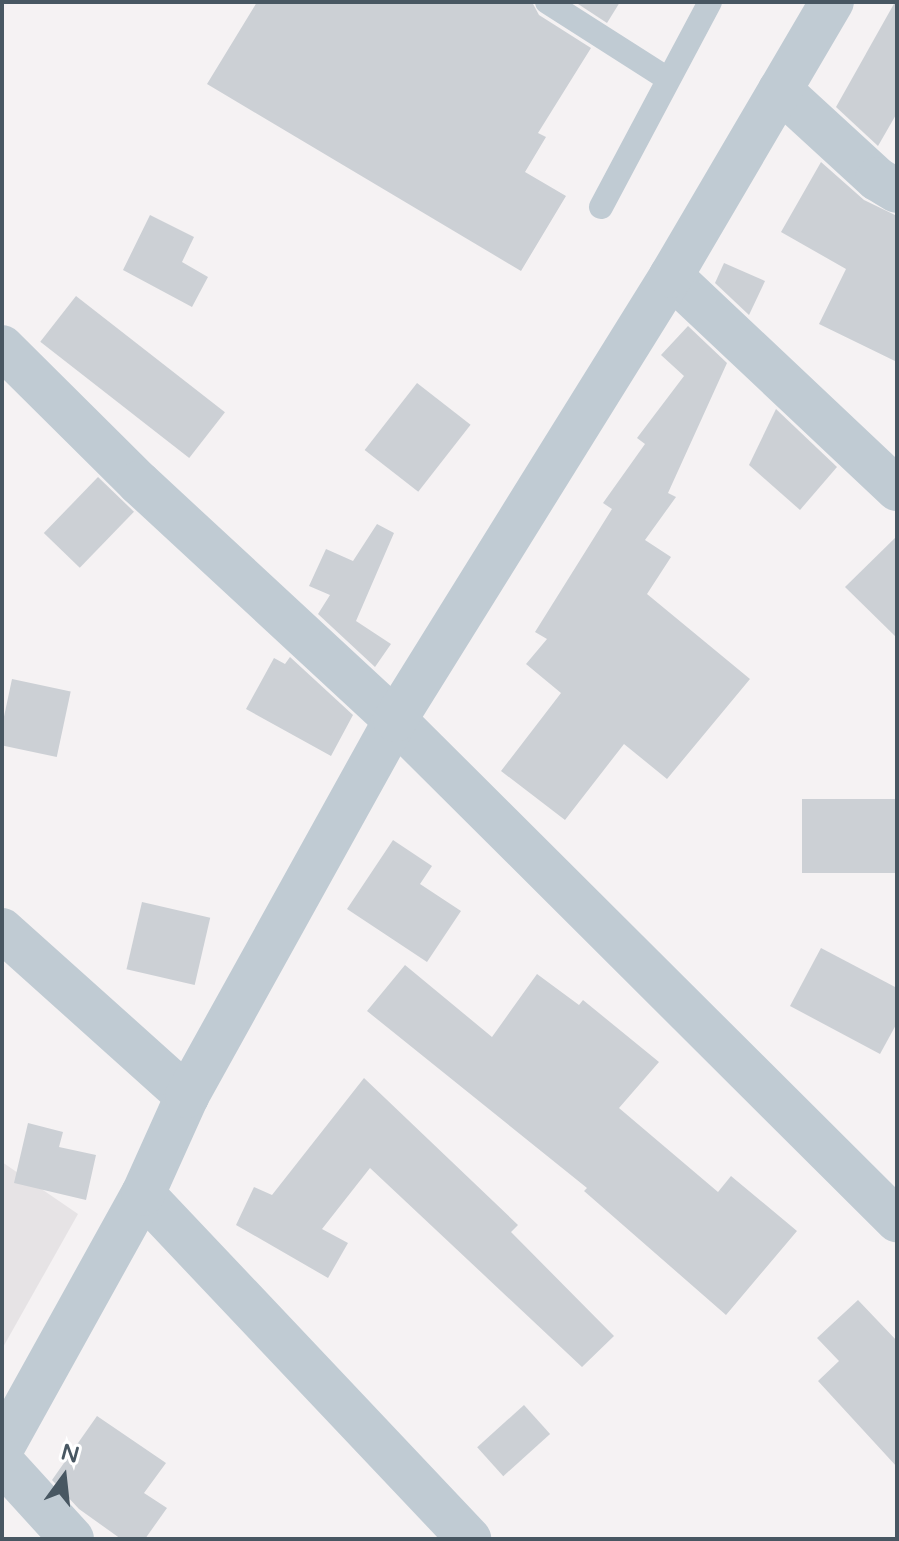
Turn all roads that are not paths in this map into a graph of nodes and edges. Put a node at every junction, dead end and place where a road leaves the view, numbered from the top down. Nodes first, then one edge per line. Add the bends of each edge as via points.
1 (547, 2) edge
2 (710, 2) edge
3 (832, 2) edge
4 (668, 79) junction
5 (780, 90) junction
6 (897, 191) edge
7 (601, 207) dead end
8 (671, 276) junction
9 (2, 347) edge
10 (897, 489) edge
11 (395, 720) junction
12 (2, 930) edge
13 (187, 1096) junction
14 (143, 1194) junction
15 (897, 1220) edge
16 (2, 1448) edge
17 (2, 1462) edge
18 (72, 1539) edge
19 (469, 1539) edge

1 - 4 lane
2 - 4 lane
3 - 5 street
4 - 7 lane
5 - 6 street
5 - 8 street
8 - 10 street
8 - 11 street
9 - 11 street via 139,483
11 - 13 street
11 - 15 street
12 - 13 street
13 - 14 street
14 - 16 street
14 - 19 street
17 - 18 street

